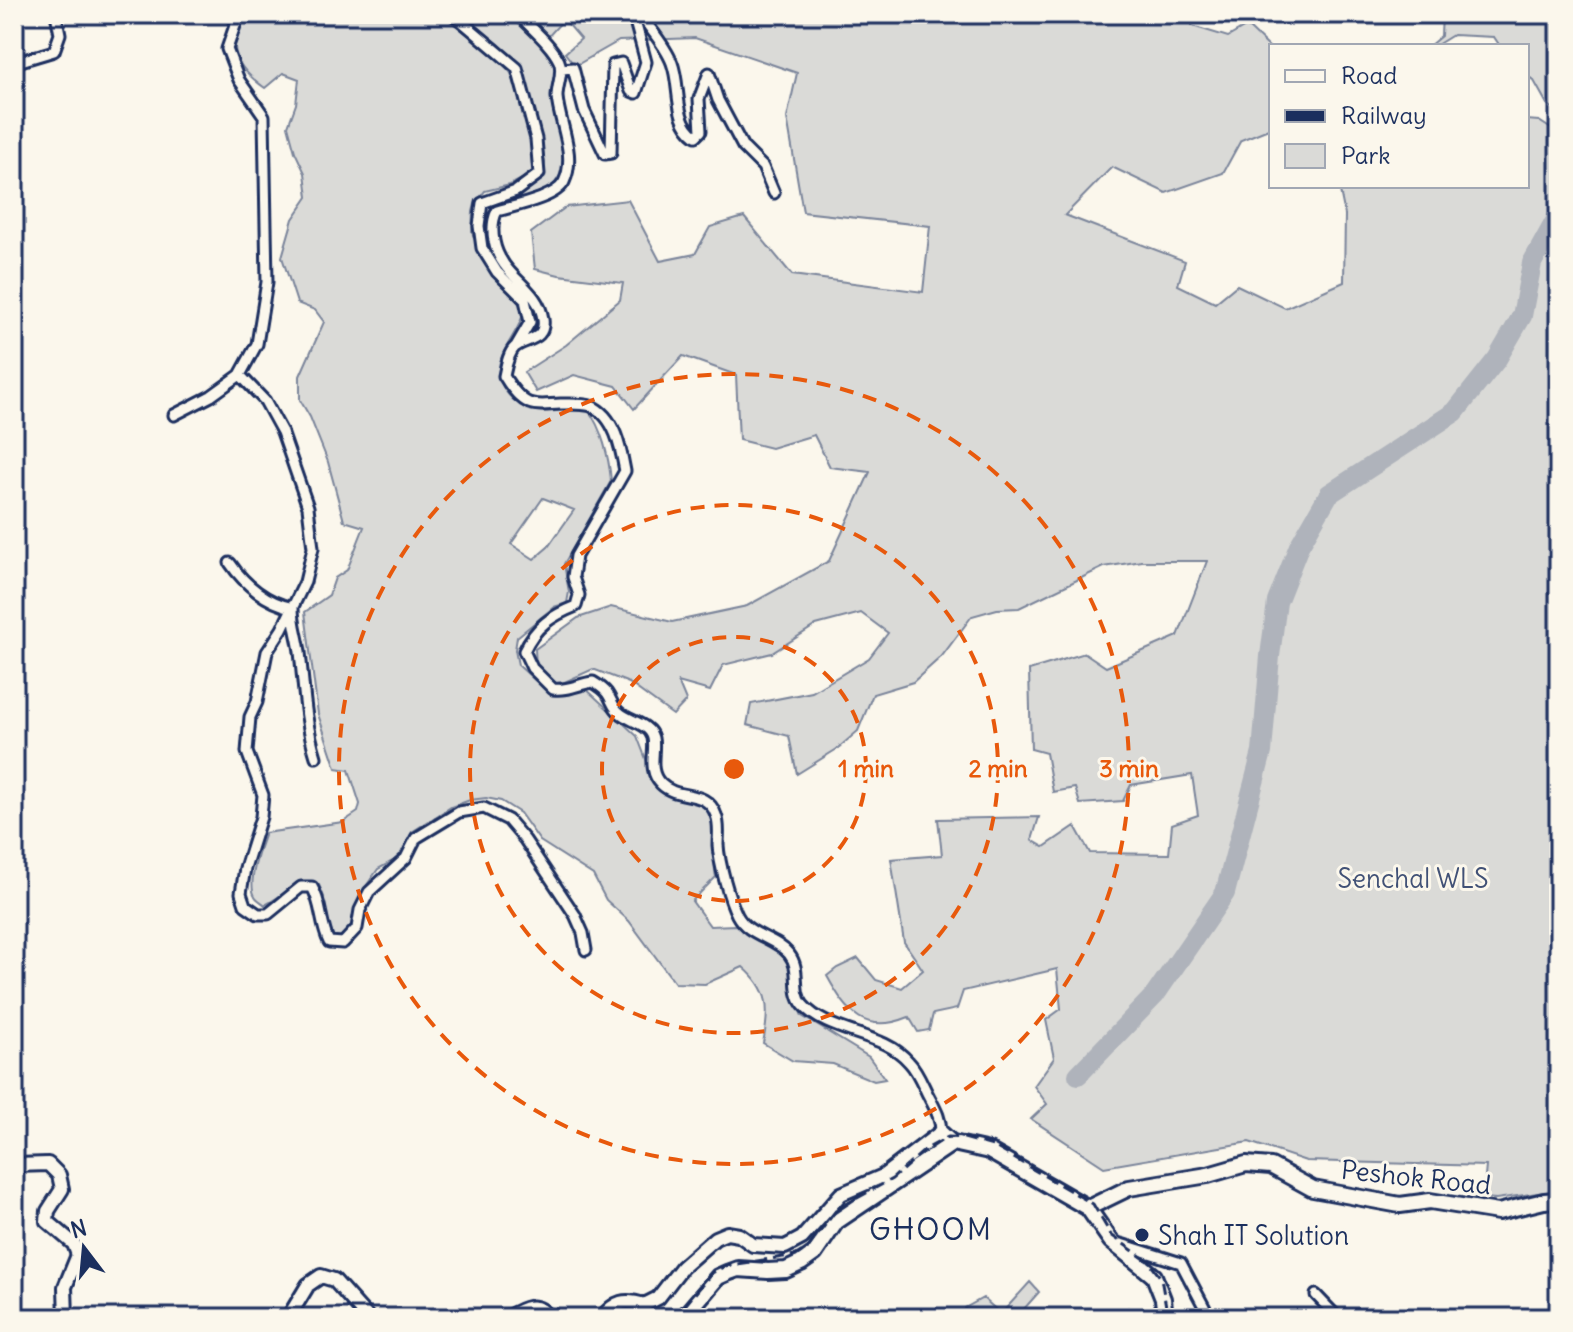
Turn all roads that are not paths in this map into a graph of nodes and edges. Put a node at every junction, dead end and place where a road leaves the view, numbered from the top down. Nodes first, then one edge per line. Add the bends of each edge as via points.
1 (47, 14) edge
2 (55, 14) edge
3 (239, 14) edge
4 (453, 14) edge
5 (518, 14) edge
6 (633, 14) edge
7 (640, 14) edge
8 (14, 63) edge
9 (562, 69) junction
10 (774, 193) dead end
11 (516, 346) junction
12 (240, 375) junction
13 (174, 415) dead end
14 (230, 563) dead end
15 (293, 608) junction
16 (316, 757) dead end
17 (586, 950) dead end
18 (941, 1132) junction
19 (953, 1143) junction
20 (14, 1162) edge
21 (1559, 1200) edge
22 (1088, 1208) junction
23 (1111, 1241) junction
24 (1316, 1295) dead end
25 (66, 1318) edge
26 (288, 1318) edge
27 (368, 1318) edge
28 (431, 1318) edge
29 (450, 1318) edge
30 (507, 1318) edge
31 (549, 1318) edge
32 (602, 1318) edge
33 (683, 1318) edge
34 (1165, 1318) edge
35 (1210, 1318) edge
36 (1338, 1318) edge

1 - 2 street via 52,19
2 - 8 street via 60,34 54,51
3 - 12 street via 227,49 239,80 264,116 267,282 257,344
4 - 11 street via 517,68 536,139 539,174 516,191 482,203 479,226 482,248 525,300 530,322
5 - 9 street
6 - 9 street via 646,62 636,93 621,63 613,65 611,153 605,154 584,110 573,68
7 - 10 street via 672,63 689,132 696,136 701,131 699,99 709,73 743,147 763,167
9 - 11 street via 557,100 565,132 564,182 541,198 497,211 492,219 497,255 527,289 543,320 535,338
11 - 18 street via 504,376 513,390 527,403 540,406 592,406 615,432 625,471 576,556 576,606 545,621 531,636 524,651 532,668 553,689 568,691 593,682 606,691 621,715 647,729 660,784 701,797 717,816 723,871 736,914 746,928 790,956 797,968 798,998 806,1009 909,1061 941,1121
12 - 13 street
12 - 15 street via 265,401 282,432 308,507 313,548
14 - 15 street via 260,594
15 - 16 street via 307,729
15 - 17 street via 267,652 250,717 247,752 263,795 245,868 245,905 268,914 301,887 312,887 329,942 343,943 357,928 369,892 406,858 416,838 459,812 484,808 508,820 525,840 575,915
18 - 19 main road
18 - 32 main road via 883,1176 841,1194 793,1243 753,1245 727,1233 682,1267 658,1298 644,1305 617,1303
19 - 22 main road via 989,1151
19 - 33 main road via 836,1222 815,1253 801,1263 786,1270 750,1269 718,1277
20 - 25 main road via 48,1164 59,1175 62,1189 47,1221 74,1244 78,1255 65,1287
21 - 22 main road, Peshok Road via 1498,1212 1430,1201 1400,1205 1313,1189 1271,1166 1246,1164 1129,1188
22 - 23 main road
23 - 34 main road via 1154,1276
23 - 35 street via 1181,1263
24 - 36 street
26 - 27 main road via 308,1285 321,1276 334,1280
28 - 29 main road
30 - 31 main road via 534,1306

